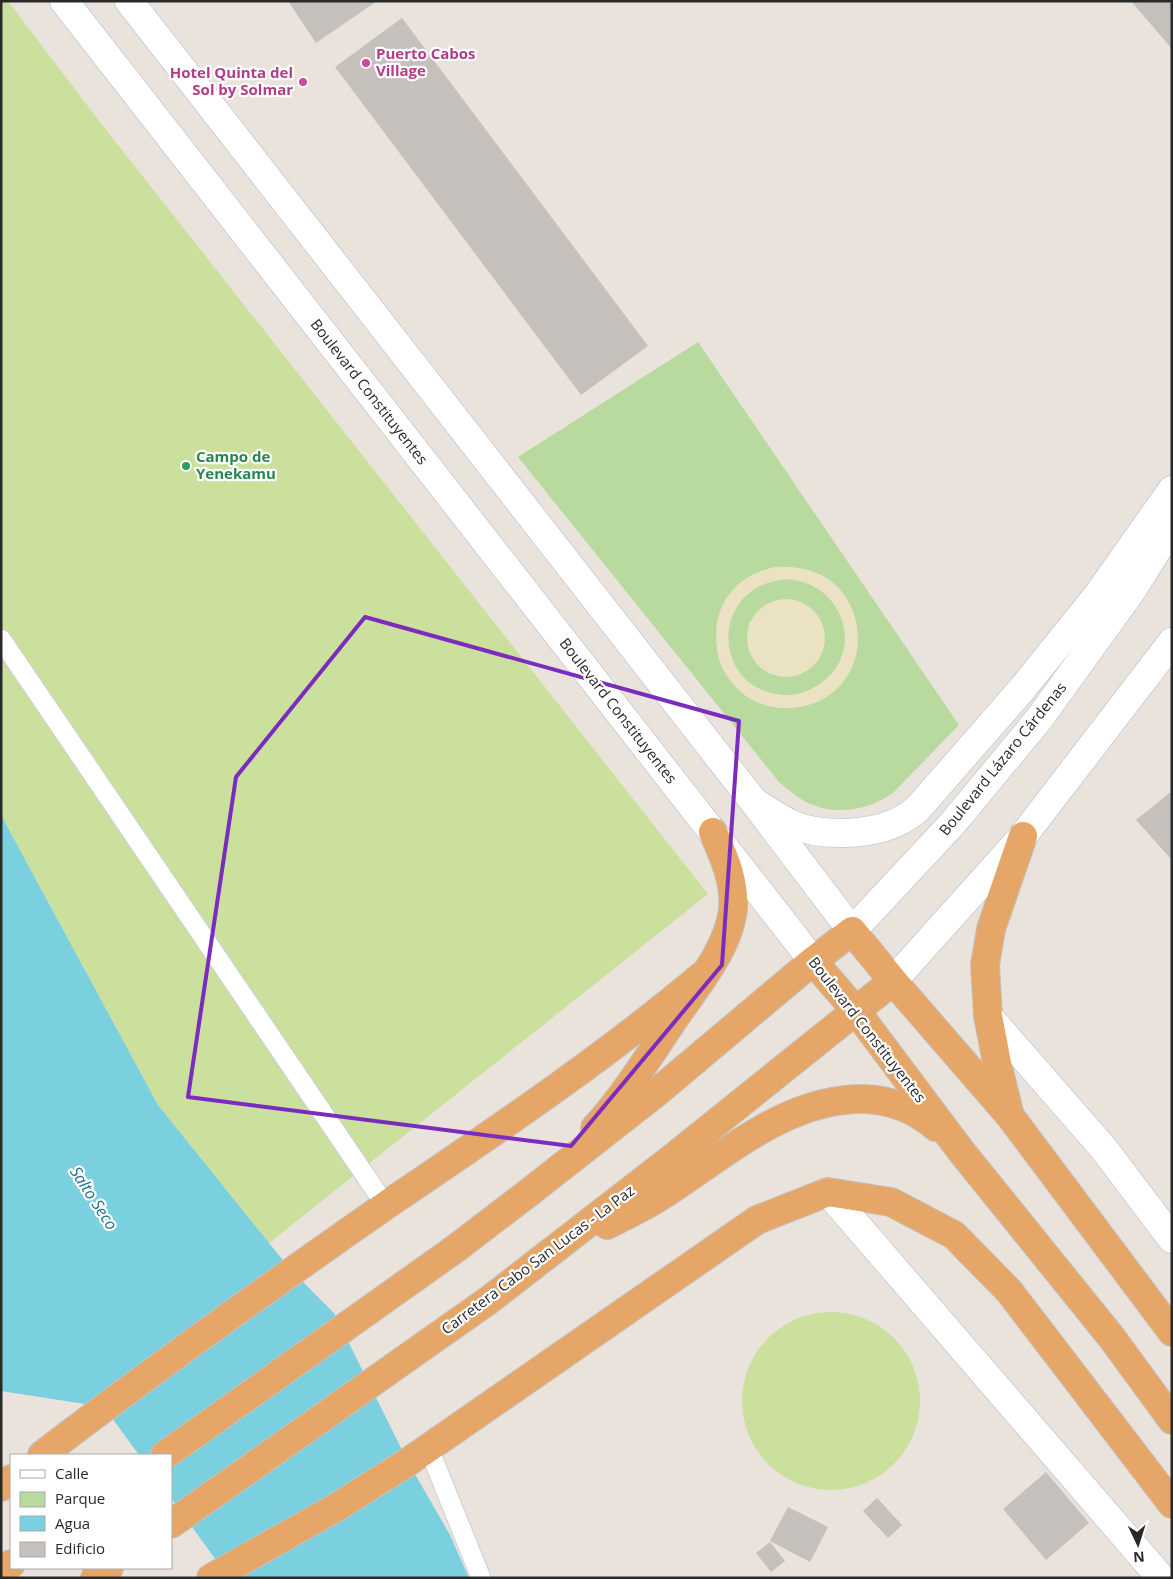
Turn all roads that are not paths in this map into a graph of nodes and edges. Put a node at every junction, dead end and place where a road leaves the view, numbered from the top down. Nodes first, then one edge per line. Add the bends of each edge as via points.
1 (64, 1) edge
2 (129, 1) edge
3 (1172, 490) edge
4 (1172, 526) edge
5 (1, 639) edge
6 (1172, 642) edge
7 (754, 802) junction
8 (713, 832) junction
9 (1023, 836) junction
10 (852, 931) junction
11 (813, 961) junction
12 (704, 974) junction
13 (893, 981) junction
14 (856, 1011) junction
15 (988, 1016) junction
16 (1010, 1116) junction
17 (961, 1151) junction
18 (828, 1192) junction
19 (527, 1194) junction
20 (386, 1206) junction
21 (1172, 1239) edge
22 (538, 1262) junction
23 (1172, 1332) edge
24 (1172, 1420) edge
25 (429, 1449) junction
26 (43, 1454) edge
27 (166, 1454) edge
28 (1172, 1504) edge
29 (172, 1523) edge
30 (108, 1569) edge
31 (95, 1578) edge
32 (211, 1578) edge
33 (481, 1578) edge
34 (1161, 1578) edge

1 - 8 street, Boulevard Constituyentes
2 - 7 street
3 - 7 street via 1097,596 1022,689 908,816 862,831 826,833 791,824
4 - 10 street, Boulevard Lázaro Cárdenas via 1132,590 1039,719 952,824
5 - 20 lane
6 - 9 street
7 - 10 street
8 - 11 street, Boulevard Constituyentes
8 - 12 highway via 728,870 733,896 730,928
9 - 13 street
9 - 15 highway via 991,929 985,965
10 - 11 highway
10 - 13 highway
11 - 14 highway, Boulevard Constituyentes
11 - 19 highway via 656,1093
12 - 19 highway via 612,1107 577,1147
12 - 20 highway via 552,1091
13 - 14 highway, Carretera Cabo San Lucas - La Paz
13 - 16 highway
14 - 17 highway, Boulevard Constituyentes
14 - 22 highway, Carretera Cabo San Lucas - La Paz
15 - 16 highway
15 - 21 street via 1104,1149
16 - 23 highway
17 - 22 highway via 934,1125 908,1108 877,1100 829,1103 767,1127 660,1197
17 - 24 highway, Boulevard Constituyentes via 1112,1338
18 - 25 highway via 757,1220
18 - 28 highway via 891,1202 954,1235 1009,1291
18 - 34 street
19 - 27 highway via 455,1249
20 - 26 highway via 276,1282
22 - 29 highway, Carretera Cabo San Lucas - La Paz
25 - 32 highway via 337,1507
25 - 33 lane
30 - 31 highway

